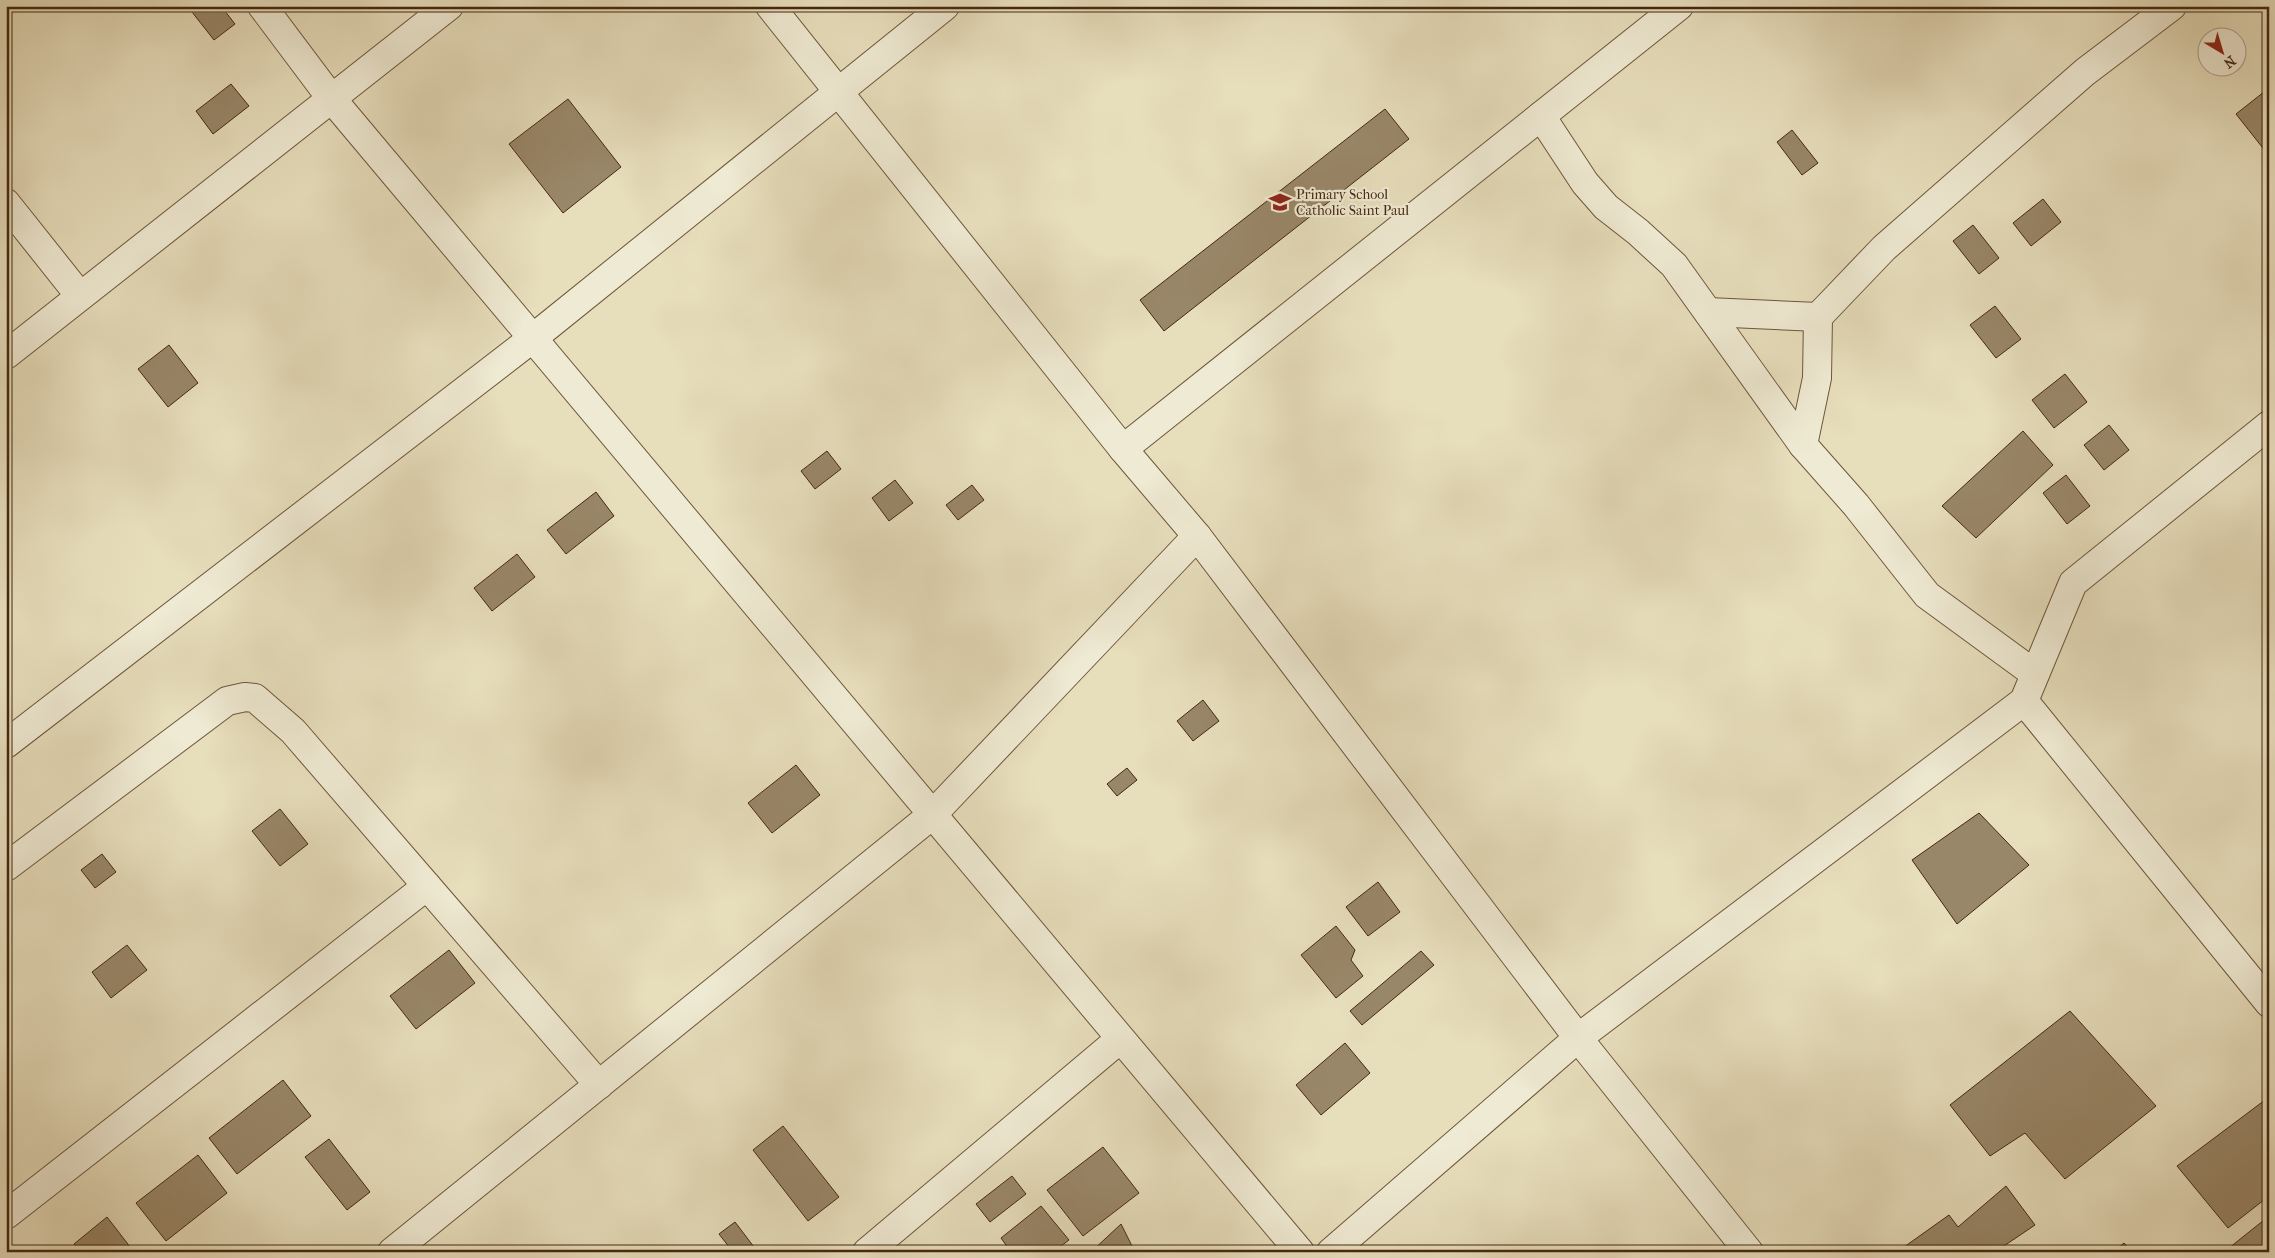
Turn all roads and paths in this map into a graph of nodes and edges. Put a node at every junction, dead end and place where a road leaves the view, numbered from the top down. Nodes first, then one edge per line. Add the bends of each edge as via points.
1 (262, 6) edge
2 (449, 6) edge
3 (770, 6) edge
4 (945, 6) edge
5 (1679, 6) edge
6 (2172, 6) edge
7 (837, 91) junction
8 (331, 98) junction
9 (1541, 116) junction
10 (6, 203) edge
11 (80, 296) junction
12 (1708, 312) junction
13 (1818, 317) junction
14 (533, 338) junction
15 (6, 355) edge
16 (2269, 425) edge
17 (1803, 445) junction
18 (1124, 449) junction
19 (1197, 536) junction
20 (2035, 674) junction
21 (2024, 701) junction
22 (6, 744) edge
23 (932, 815) junction
24 (6, 867) edge
25 (427, 886) junction
26 (2269, 1003) edge
27 (1578, 1038) junction
28 (1120, 1039) junction
29 (598, 1085) junction
30 (6, 1215) edge
31 (392, 1252) edge
32 (867, 1252) edge
33 (1300, 1252) edge
34 (1331, 1252) edge
35 (1749, 1252) edge

1 - 8 street
2 - 8 street
3 - 7 street
4 - 7 street
5 - 9 street
6 - 13 street via 2085,72 1884,248
7 - 14 street
7 - 18 street
8 - 11 street
8 - 14 street
9 - 12 street via 1585,183 1606,208 1674,265
9 - 18 street
10 - 11 street
11 - 15 street
12 - 13 street
12 - 17 street
13 - 17 street via 1817,378
14 - 22 street
14 - 23 street
16 - 20 street via 2073,583
17 - 20 street via 1927,594
18 - 19 street
19 - 23 street
19 - 27 street
20 - 21 street
21 - 26 street
21 - 27 street
23 - 28 street
23 - 29 street
24 - 25 street via 227,701 245,697 255,698 293,731
25 - 29 street
25 - 30 street
27 - 34 street
27 - 35 street
28 - 32 street
28 - 33 street
29 - 31 street

